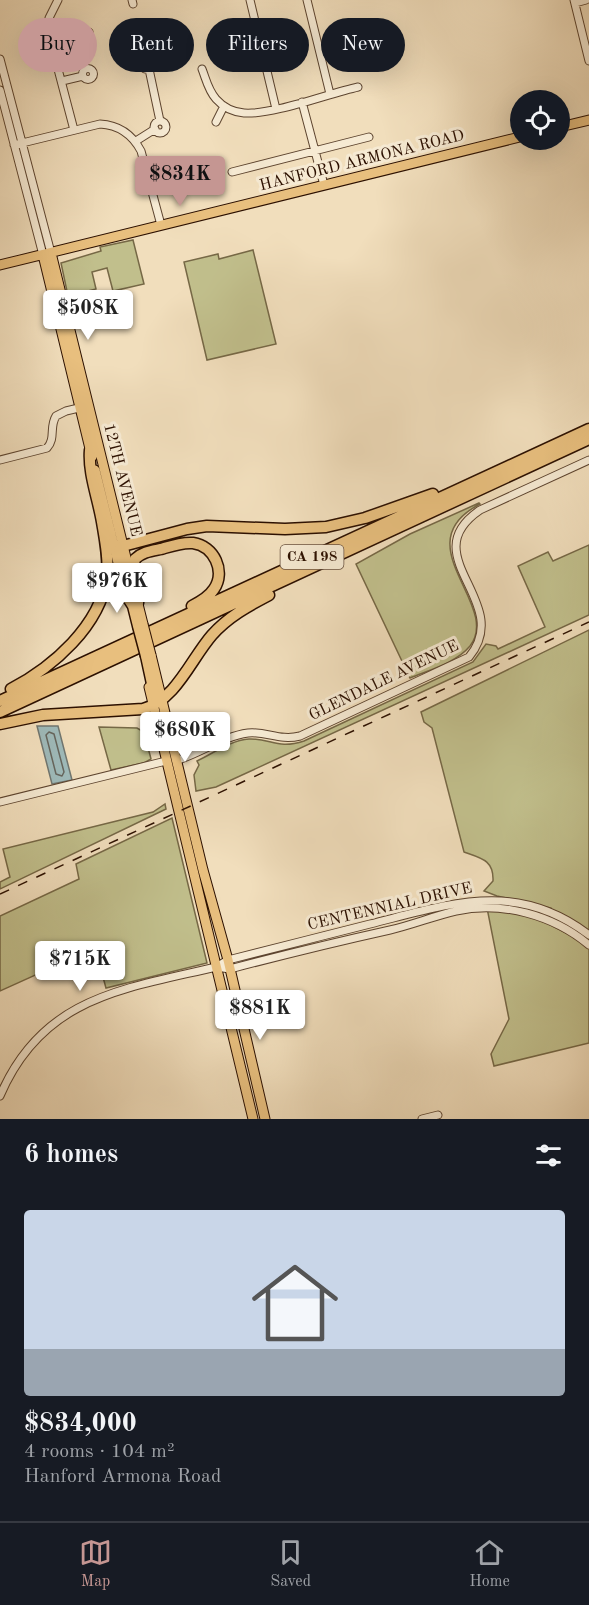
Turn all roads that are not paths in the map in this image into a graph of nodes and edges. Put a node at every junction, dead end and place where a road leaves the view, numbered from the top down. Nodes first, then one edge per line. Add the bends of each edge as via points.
1 (58, 0) edge
2 (250, 0) edge
3 (307, 0) edge
4 (586, 0) edge
5 (575, 1) edge
6 (50, 18) edge
7 (0, 59) edge
8 (589, 61) edge
9 (202, 69) dead end
10 (59, 72) edge
11 (150, 72) edge
12 (83, 76) dead end
13 (62, 81) junction
14 (357, 87) dead end
15 (330, 94) junction
16 (1, 95) edge
17 (302, 102) junction
18 (224, 106) junction
19 (276, 109) junction
20 (589, 120) edge
21 (216, 122) dead end
22 (570, 125) edge
23 (74, 130) junction
24 (369, 137) dead end
25 (510, 139) edge
26 (136, 141) junction
27 (18, 144) junction
28 (315, 152) junction
29 (232, 172) dead end
30 (165, 185) dead end
31 (324, 185) junction
32 (152, 188) junction
33 (161, 225) junction
34 (47, 254) junction
35 (0, 266) edge
36 (84, 407) junction
37 (589, 429) edge
38 (589, 439) edge
39 (90, 450) junction
40 (0, 460) edge
41 (589, 460) edge
42 (493, 473) junction
43 (384, 535) junction
44 (123, 546) junction
45 (119, 564) junction
46 (126, 595) joint
47 (138, 603) junction
48 (139, 625) junction
49 (131, 641) junction
50 (0, 695) edge
51 (0, 701) edge
52 (157, 702) junction
53 (0, 712) edge
54 (0, 724) edge
55 (178, 760) junction
56 (166, 761) junction
57 (186, 794) junction
58 (0, 802) edge
59 (183, 831) junction
60 (211, 881) junction
61 (589, 935) edge
62 (589, 945) edge
63 (229, 964) junction
64 (216, 967) junction
65 (0, 1096) edge
66 (438, 1115) dead end
67 (253, 1119) edge
68 (265, 1119) edge
69 (422, 1119) edge

1 - 6 street
2 - 19 street
3 - 15 street
4 - 5 street
5 - 8 street
7 - 27 street, 12TH AVENUE
9 - 18 street via 210,91
10 - 13 street
11 - 26 street via 160,121
12 - 13 street
13 - 23 street
14 - 15 street
15 - 17 street
16 - 27 street, 12TH AVENUE
17 - 19 street
17 - 28 street
18 - 19 street via 248,113
18 - 21 street
20 - 22 main road
23 - 26 street via 107,125
23 - 27 street
24 - 28 street
25 - 31 main road, HANFORD ARMONA ROAD
26 - 32 street
27 - 34 street, 12TH AVENUE
28 - 29 street
28 - 31 street
30 - 32 street
31 - 33 main road, HANFORD ARMONA ROAD
32 - 33 street
33 - 34 main road, HANFORD ARMONA ROAD
34 - 35 main road, HANFORD ARMONA ROAD
34 - 36 main road, 12TH AVENUE
36 - 39 main road, 12TH AVENUE
36 - 40 street via 56,416 53,438 47,448
36 - 44 main road, 12TH AVENUE
37 - 42 highway, CA 198
38 - 43 highway, CA 198
39 - 45 main road, 12TH AVENUE
39 - 50 highway via 108,568 103,595 90,619 55,660
41 - 55 street, GLENDALE AVENUE via 480,510 465,522 458,538 458,564 478,606 482,628 468,657 300,736 245,734
42 - 44 highway via 349,522 285,529 207,526
42 - 49 highway, CA 198
43 - 52 highway via 234,615 212,634 170,692
43 - 53 highway, CA 198
44 - 45 highway
44 - 47 main road, 12TH AVENUE
45 - 46 main road, 12TH AVENUE
46 - 48 highway
47 - 48 main road, 12TH AVENUE
47 - 49 highway via 134,563 142,554 189,543 204,547 214,557 219,578 209,595
48 - 52 highway, bridge
49 - 51 highway, CA 198
52 - 54 highway via 141,709 43,715
52 - 55 main road
52 - 56 main road
55 - 57 main road
56 - 57 main road via 172,766 177,788
56 - 58 street
56 - 59 main road
57 - 60 main road
59 - 60 main road via 190,840 201,880
59 - 64 main road
60 - 63 main road
61 - 63 street, CENTENNIAL DRIVE via 535,907 476,900 397,917
62 - 63 street, CENTENNIAL DRIVE via 546,919 474,908
63 - 64 street
63 - 68 main road
64 - 65 street via 109,994 69,1012 26,1050
64 - 67 main road
66 - 69 street

